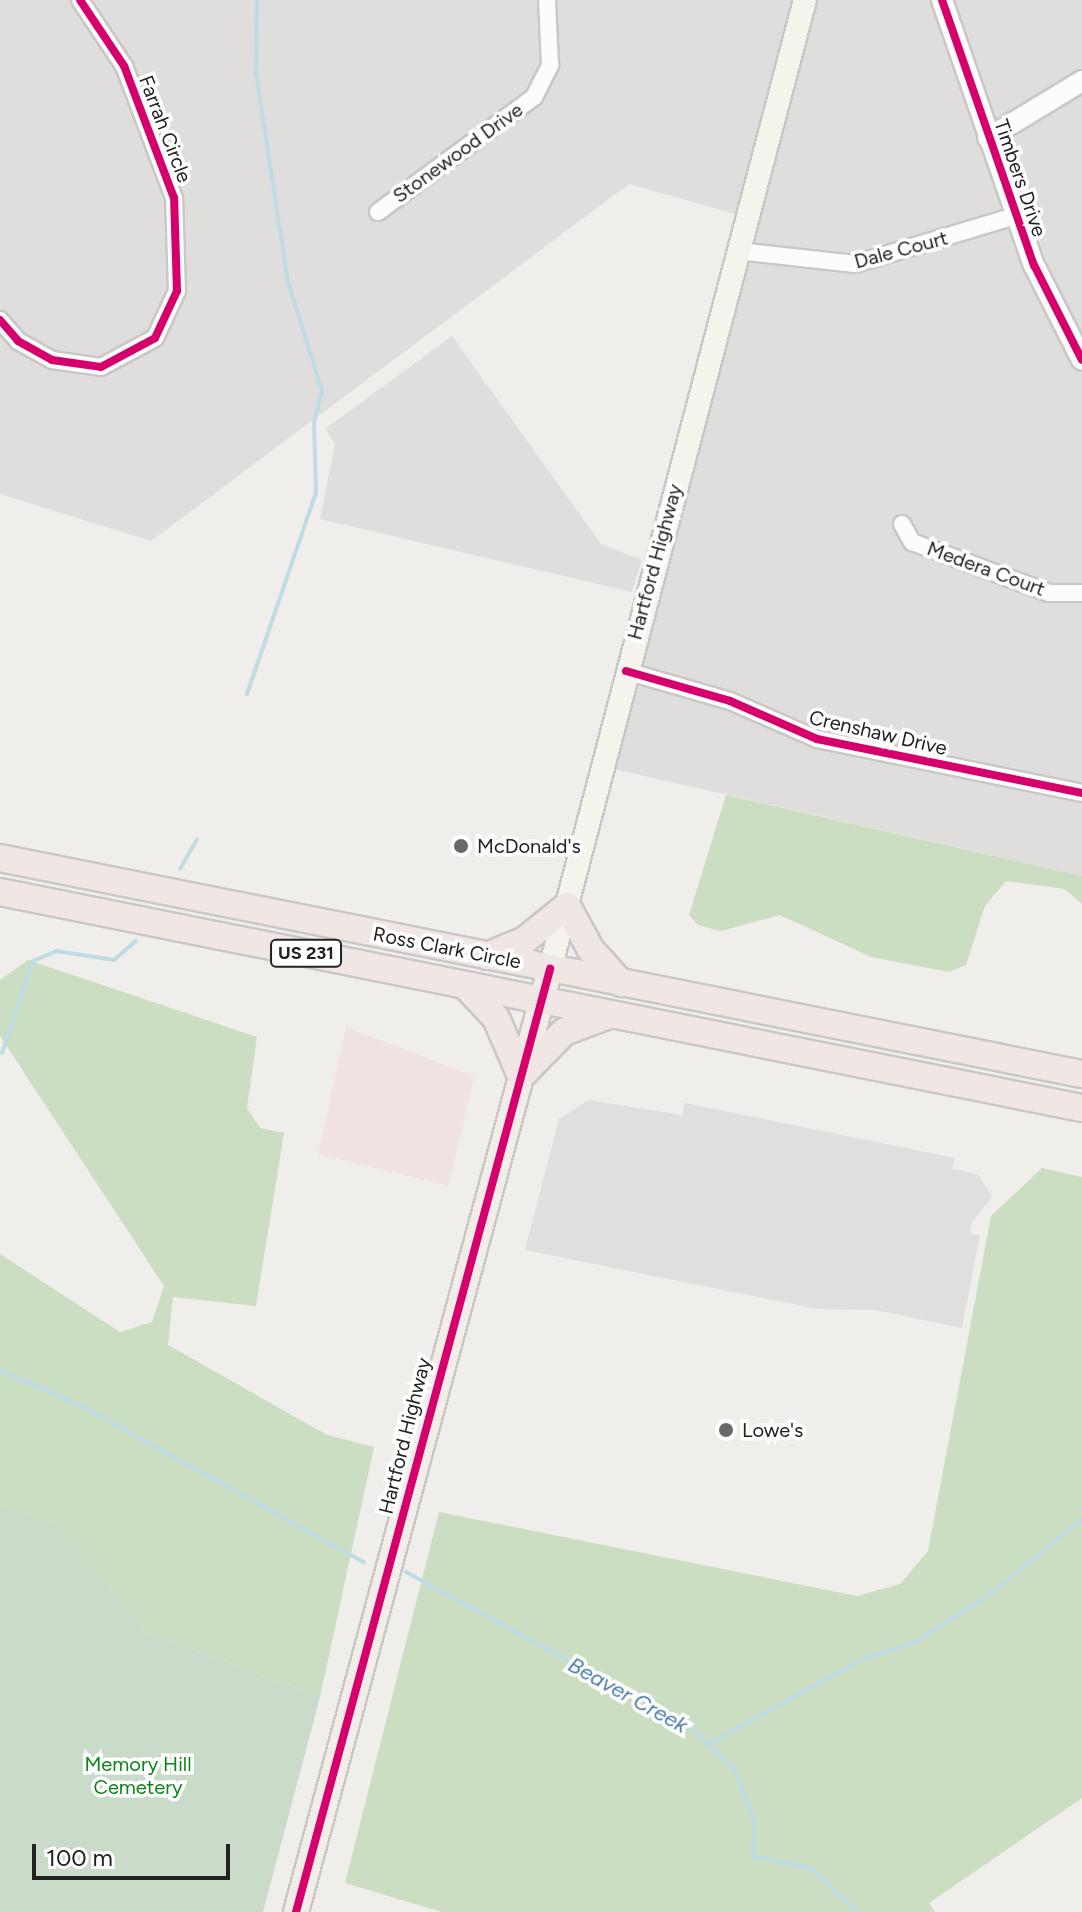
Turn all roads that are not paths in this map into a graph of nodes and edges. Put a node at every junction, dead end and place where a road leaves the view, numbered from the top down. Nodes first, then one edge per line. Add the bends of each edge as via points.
1 (80, 0) edge
2 (547, 0) edge
3 (805, 0) edge
4 (942, 0) edge
5 (1082, 81) edge
6 (988, 138) junction
7 (378, 212) dead end
8 (1015, 216) junction
9 (738, 251) junction
10 (0, 320) edge
11 (1082, 360) edge
12 (902, 524) dead end
13 (1082, 593) edge
14 (626, 671) junction
15 (1082, 793) edge
16 (0, 858) edge
17 (0, 892) edge
18 (567, 906) junction
19 (268, 912) junction
20 (262, 945) junction
21 (487, 956) junction
22 (550, 969) junction
23 (621, 983) junction
24 (465, 985) junction
25 (542, 1000) junction
26 (613, 1014) junction
27 (1029, 1064) junction
28 (1082, 1074) edge
29 (521, 1076) junction
30 (1024, 1096) junction
31 (1082, 1108) edge
32 (296, 1912) edge

1 - 10 street, Farrah Circle via 129,76 174,198 177,291 155,338 101,367 52,360 18,341
2 - 7 street, Stonewood Drive via 550,65 534,97
3 - 9 main road, Hartford Highway
4 - 6 street, Timbers Drive
5 - 6 street
6 - 8 street, Timbers Drive
8 - 9 street, Dale Court via 865,263 823,266
8 - 11 street, Timbers Drive
9 - 14 main road, Hartford Highway
12 - 13 street, Medera Court via 912,542 1049,593
14 - 15 street, Crenshaw Drive via 730,701 817,739
14 - 18 main road, Hartford Highway
16 - 19 highway, Ross Clark Circle / US 231
17 - 20 highway, Ross Clark Circle / US 231
18 - 21 highway via 525,940
18 - 22 main road, Hartford Highway
18 - 23 highway via 591,950
19 - 20 highway
19 - 21 highway, Ross Clark Circle / US 231
20 - 24 highway, Ross Clark Circle / US 231
21 - 22 highway, Ross Clark Circle / US 231
22 - 23 highway, Ross Clark Circle / US 231
22 - 25 main road, Hartford Highway
23 - 27 highway, Ross Clark Circle / US 231
24 - 25 highway, Ross Clark Circle / US 231
24 - 29 highway via 496,1018
25 - 26 highway, Ross Clark Circle / US 231
25 - 29 main road, Hartford Highway
26 - 29 highway via 564,1032
26 - 30 highway, Ross Clark Circle / US 231
27 - 28 highway, Ross Clark Circle / US 231
27 - 30 highway
29 - 32 main road, Hartford Highway
30 - 31 highway, Ross Clark Circle / US 231

